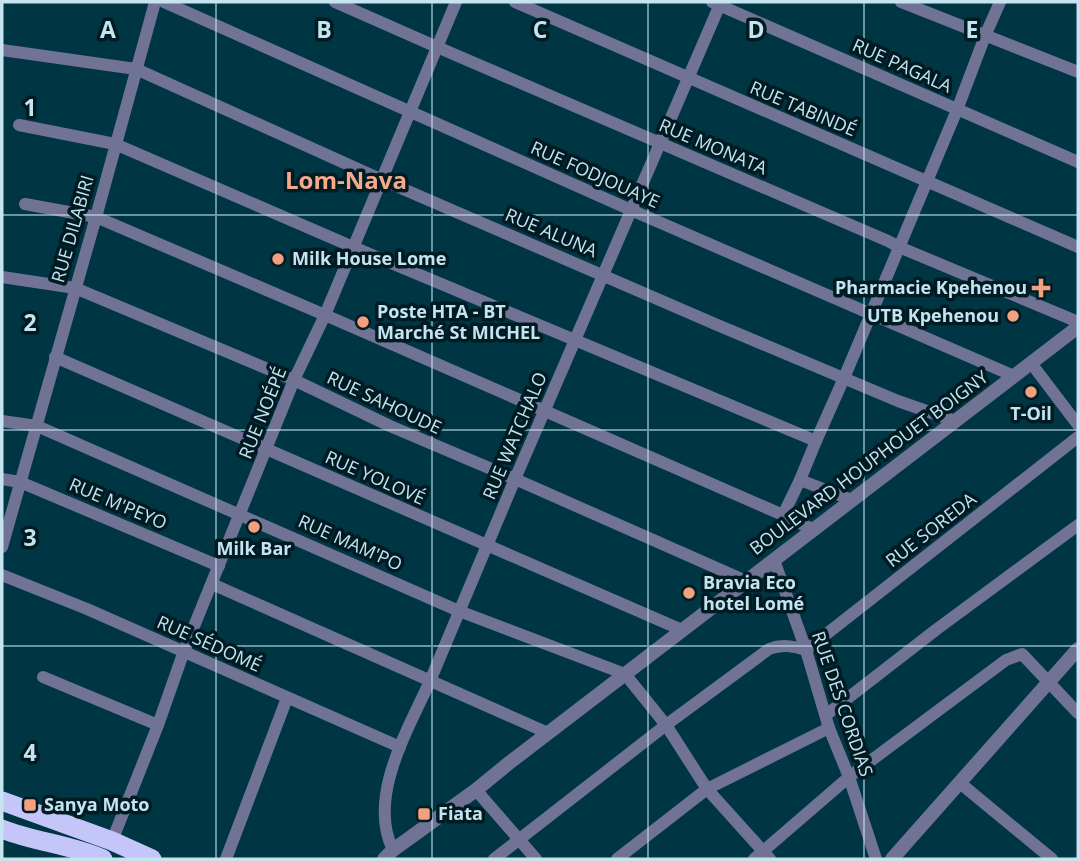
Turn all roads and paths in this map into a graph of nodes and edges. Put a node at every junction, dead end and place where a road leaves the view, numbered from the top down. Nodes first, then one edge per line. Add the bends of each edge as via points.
1 (155, 2) edge
2 (164, 2) edge
3 (335, 2) edge
4 (456, 2) edge
5 (515, 2) edge
6 (901, 2) edge
7 (1000, 2) edge
8 (718, 3) edge
9 (985, 36) junction
10 (437, 47) junction
11 (2, 50) edge
12 (136, 69) junction
13 (1078, 72) edge
14 (687, 77) junction
15 (957, 110) junction
16 (410, 112) junction
17 (19, 125) dead end
18 (659, 143) junction
19 (115, 144) junction
20 (1078, 162) edge
21 (380, 179) junction
22 (927, 181) junction
23 (25, 204) dead end
24 (631, 210) junction
25 (96, 217) junction
26 (353, 247) junction
27 (899, 247) junction
28 (1078, 247) edge
29 (604, 275) junction
30 (2, 277) edge
31 (75, 289) junction
32 (872, 313) junction
33 (325, 314) junction
34 (1078, 324) edge
35 (575, 340) junction
36 (55, 357) junction
37 (1031, 363) junction
38 (1014, 376) junction
39 (844, 378) junction
40 (294, 380) junction
41 (544, 411) junction
42 (2, 421) edge
43 (955, 421) junction
44 (1078, 425) edge
45 (37, 426) junction
46 (1078, 436) edge
47 (816, 441) junction
48 (266, 449) junction
49 (2, 479) edge
50 (515, 479) junction
51 (800, 480) junction
52 (20, 482) junction
53 (852, 500) junction
54 (240, 514) junction
55 (783, 514) junction
56 (1078, 525) edge
57 (812, 529) junction
58 (487, 546) junction
59 (2, 547) edge
60 (774, 560) junction
61 (219, 566) junction
62 (2, 575) edge
63 (746, 581) junction
64 (212, 584) junction
65 (459, 611) junction
66 (682, 630) junction
67 (1078, 649) edge
68 (806, 650) junction
69 (184, 651) junction
70 (625, 674) junction
71 (43, 677) dead end
72 (430, 681) junction
73 (1049, 683) junction
74 (288, 698) junction
75 (1078, 713) edge
76 (826, 715) junction
77 (666, 724) junction
78 (158, 725) junction
79 (829, 728) junction
80 (548, 733) junction
81 (400, 747) junction
82 (849, 777) junction
83 (960, 783) junction
84 (706, 789) junction
85 (476, 790) junction
86 (2, 801) edge
87 (2, 829) edge
88 (520, 840) junction
89 (112, 841) junction
90 (389, 855) edge
91 (763, 856) edge
92 (94, 857) edge
93 (152, 859) edge
94 (226, 859) edge
95 (494, 859) edge
96 (536, 859) edge
97 (617, 859) edge
98 (876, 859) edge
99 (892, 859) edge
100 (1052, 859) edge

1 - 12 street, RUE DILABIRI
2 - 16 street, RUE FODJOUAYE
3 - 10 street, RUE MONATA
4 - 10 street, RUE NOÉPÉ
5 - 14 street, RUE TABINDÉ
6 - 9 street
7 - 9 street
8 - 14 street, RUE WATCHALO
8 - 15 street, RUE PAGALA
9 - 13 street
9 - 15 street
10 - 16 street, RUE NOÉPÉ
10 - 18 street, RUE MONATA
11 - 12 street, RUE ALUNA
12 - 19 street, RUE DILABIRI
12 - 21 street, RUE ALUNA
14 - 18 street, RUE WATCHALO
14 - 22 street, RUE TABINDÉ
15 - 20 street, RUE PAGALA
15 - 22 street
16 - 21 street, RUE NOÉPÉ
16 - 24 street, RUE FODJOUAYE
17 - 19 street
18 - 24 street, RUE WATCHALO
18 - 27 street, RUE MONATA
19 - 25 street, RUE DILABIRI
19 - 26 street
21 - 26 street, RUE NOÉPÉ
21 - 29 street, RUE ALUNA
22 - 27 street
22 - 28 street, RUE TABINDÉ
23 - 25 street
24 - 29 street, RUE WATCHALO
24 - 32 street, RUE FODJOUAYE
25 - 31 street, RUE DILABIRI
25 - 33 street
26 - 33 street, RUE NOÉPÉ
26 - 35 street
27 - 32 street
27 - 34 street, RUE MONATA
29 - 35 street, RUE WATCHALO
29 - 39 street, RUE ALUNA
30 - 31 street, RUE SAHOUDE
31 - 36 street, RUE DILABIRI
31 - 40 street, RUE SAHOUDE
32 - 38 street, RUE FODJOUAYE
32 - 39 street
33 - 40 street, RUE NOÉPÉ
33 - 41 street
34 - 37 street, BOULEVARD HOUPHOUET BOIGNY
35 - 41 street, RUE WATCHALO
35 - 47 street
36 - 45 street, RUE DILABIRI
36 - 48 street, RUE YOLOVÉ
37 - 38 street, BOULEVARD HOUPHOUET BOIGNY
37 - 44 street
38 - 43 street, BOULEVARD HOUPHOUET BOIGNY
39 - 43 street, RUE ALUNA
39 - 47 street
40 - 48 street, RUE NOÉPÉ
40 - 50 street, RUE SAHOUDE
41 - 50 street, RUE WATCHALO
41 - 55 street
42 - 45 street, RUE MAM'PO
43 - 53 street, BOULEVARD HOUPHOUET BOIGNY
45 - 52 street, RUE DILABIRI
45 - 54 street, RUE MAM'PO
46 - 68 street, RUE SOREDA
47 - 51 street
48 - 54 street, RUE NOÉPÉ
48 - 58 street, RUE YOLOVÉ
49 - 52 street, RUE M'PEYO
50 - 58 street, RUE WATCHALO
50 - 63 street, RUE SAHOUDE
51 - 53 street
51 - 55 street
52 - 59 street, RUE DILABIRI
52 - 61 street, RUE M'PEYO
53 - 57 street, BOULEVARD HOUPHOUET BOIGNY
54 - 61 street, RUE NOÉPÉ
54 - 65 street, RUE MAM'PO
55 - 57 street
56 - 76 street
57 - 60 street, BOULEVARD HOUPHOUET BOIGNY
58 - 65 street, RUE WATCHALO
58 - 66 street, RUE YOLOVÉ
60 - 63 street, BOULEVARD HOUPHOUET BOIGNY
60 - 68 street, RUE DES CORDIAS
61 - 64 street, RUE NOÉPÉ
62 - 69 street, RUE SÉDOMÉ
63 - 66 street, BOULEVARD HOUPHOUET BOIGNY
64 - 69 street, RUE NOÉPÉ
64 - 72 street
65 - 70 street, RUE MAM'PO
65 - 72 street, RUE WATCHALO
66 - 70 street, BOULEVARD HOUPHOUET BOIGNY
67 - 73 street
68 - 76 street, RUE DES CORDIAS
68 - 77 street via 793,646 769,649
69 - 74 street, RUE SÉDOMÉ
69 - 78 street, RUE NOÉPÉ
70 - 77 street, RUE MAM'PO
70 - 80 street, BOULEVARD HOUPHOUET BOIGNY
71 - 78 street
72 - 80 street
72 - 81 street, RUE WATCHALO
73 - 75 street
73 - 82 street via 1022,654 1006,660
73 - 83 street
74 - 81 street, RUE SÉDOMÉ
74 - 94 street
76 - 79 street, RUE DES CORDIAS
77 - 84 street, RUE MAM'PO
77 - 88 street
78 - 89 street, RUE NOÉPÉ
79 - 82 street, RUE DES CORDIAS
79 - 84 street
80 - 85 street, BOULEVARD HOUPHOUET BOIGNY
81 - 90 street, RUE WATCHALO via 387,787
82 - 91 street
82 - 98 street, RUE DES CORDIAS
83 - 99 street
83 - 100 street
84 - 91 street, RUE MAM'PO
84 - 97 street
85 - 88 street
85 - 90 street, BOULEVARD HOUPHOUET BOIGNY
86 - 89 highway
87 - 92 highway
88 - 95 street
88 - 96 street
89 - 93 highway

